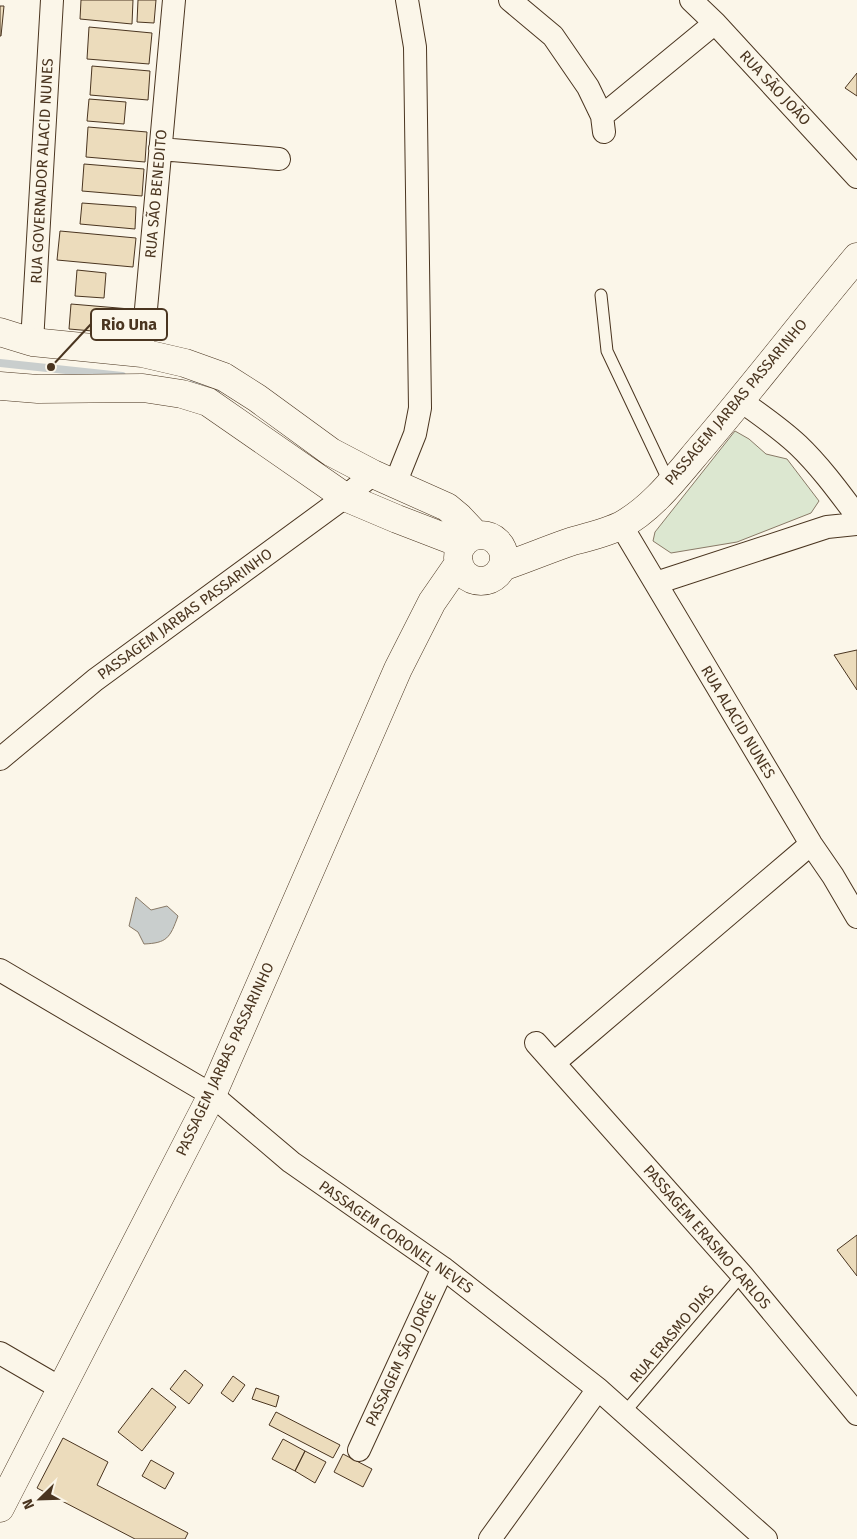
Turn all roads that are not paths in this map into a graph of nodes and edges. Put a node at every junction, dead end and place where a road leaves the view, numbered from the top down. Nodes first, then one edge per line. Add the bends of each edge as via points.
1 (52, 0) edge
2 (174, 0) edge
3 (407, 0) edge
4 (510, 0) edge
5 (691, 0) edge
6 (715, 23) junction
7 (160, 149) junction
8 (278, 159) dead end
9 (857, 177) edge
10 (857, 257) edge
11 (601, 295) dead end
12 (0, 332) edge
13 (32, 342) junction
14 (142, 353) junction
15 (143, 385) junction
16 (0, 386) edge
17 (741, 401) junction
18 (384, 479) junction
19 (670, 484) junction
20 (345, 497) junction
21 (857, 516) edge
22 (857, 524) edge
23 (621, 525) junction
24 (479, 555) junction
25 (656, 583) junction
26 (0, 759) edge
27 (811, 844) junction
28 (857, 917) edge
29 (0, 970) edge
30 (536, 1043) dead end
31 (554, 1063) junction
32 (212, 1095) junction
33 (443, 1268) junction
34 (742, 1275) junction
35 (0, 1353) edge
36 (62, 1389) junction
37 (598, 1390) junction
38 (624, 1413) junction
39 (857, 1414) edge
40 (359, 1450) dead end
41 (0, 1508) edge
42 (490, 1539) edge
43 (766, 1539) edge

1 - 13 street, RUA GOVERNADOR ALACID NUNES
2 - 7 street, RUA SÃO BENEDITO
3 - 18 street via 415,47 420,408 415,434
4 - 6 street via 553,36 588,87 603,124
5 - 6 street, RUA SÃO JOÃO
6 - 9 street, RUA SÃO JOÃO
7 - 8 street
7 - 14 street, RUA SÃO BENEDITO
10 - 17 main road, PASSAGEM JARBAS PASSARINHO
11 - 19 lane via 607,351
12 - 13 main road
13 - 14 main road
14 - 15 main road, RUA SÃO BENEDITO
14 - 18 main road via 224,377 332,452
15 - 16 main road via 38,389
15 - 20 main road via 208,402
17 - 19 main road, PASSAGEM JARBAS PASSARINHO
17 - 21 street via 799,446
18 - 20 street, PASSAGEM JARBAS PASSARINHO
18 - 24 main road via 447,507 459,517
19 - 23 main road, PASSAGEM JARBAS PASSARINHO
20 - 24 main road
20 - 26 street, PASSAGEM JARBAS PASSARINHO via 95,680
22 - 25 street via 827,527
23 - 24 main road, PASSAGEM JARBAS PASSARINHO via 573,541
23 - 25 street, RUA ALACID NUNES
24 - 32 main road, PASSAGEM JARBAS PASSARINHO via 432,602 398,669
25 - 27 street, RUA ALACID NUNES
27 - 28 street, RUA ALACID NUNES
27 - 31 street
29 - 32 street, PASSAGEM CORONEL NEVES
30 - 31 street, PASSAGEM ERASMO CARLOS
31 - 34 street, PASSAGEM ERASMO CARLOS
32 - 33 street, PASSAGEM CORONEL NEVES via 291,1162
32 - 36 main road, PASSAGEM JARBAS PASSARINHO
33 - 37 street, PASSAGEM CORONEL NEVES
33 - 40 street, PASSAGEM SÃO JORGE
34 - 38 lane, RUA ERASMO DIAS
34 - 39 street, PASSAGEM ERASMO CARLOS
35 - 36 street
36 - 41 main road, PASSAGEM JARBAS PASSARINHO
37 - 38 street, PASSAGEM CORONEL NEVES
37 - 42 street
38 - 43 street, PASSAGEM CORONEL NEVES

